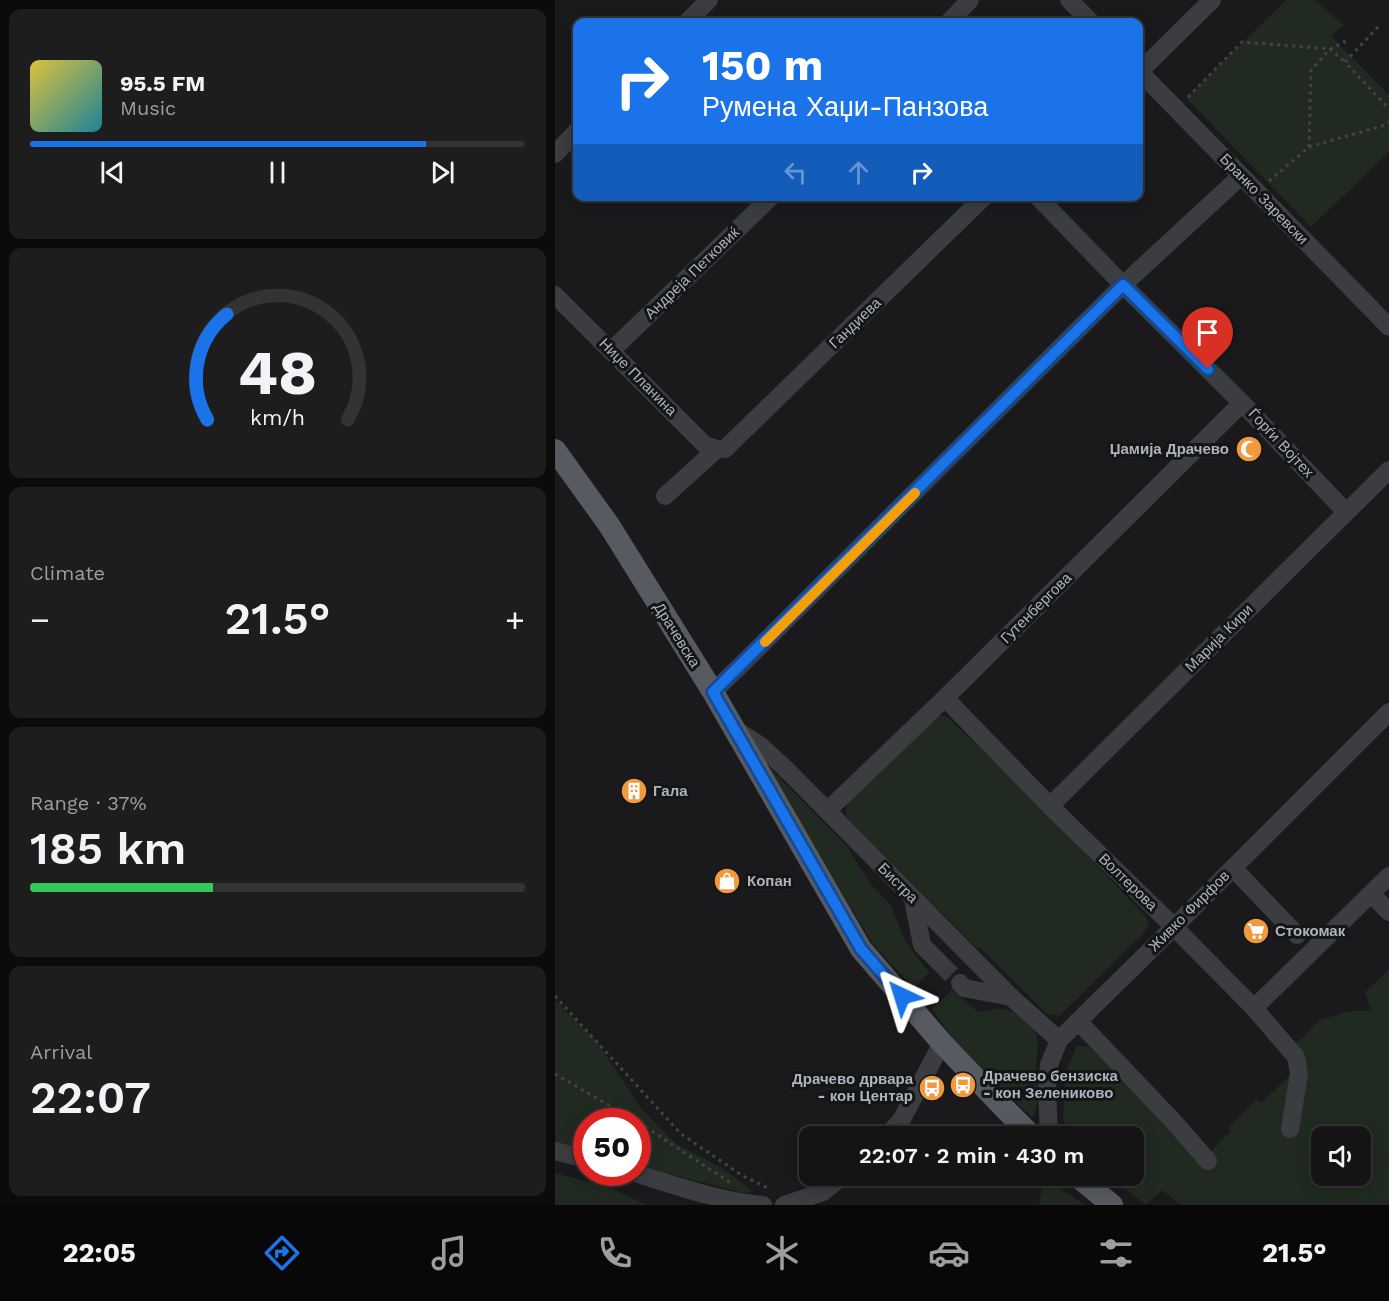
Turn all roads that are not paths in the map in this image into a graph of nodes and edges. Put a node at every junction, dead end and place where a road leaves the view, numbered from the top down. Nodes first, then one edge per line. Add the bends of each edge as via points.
1 (709, 0) edge
2 (970, 0) edge
3 (1069, 0) edge
4 (1212, 0) edge
5 (691, 18) edge
6 (953, 18) edge
7 (1087, 18) edge
8 (1143, 67) edge
9 (1143, 75) edge
10 (573, 135) edge
11 (555, 154) edge
12 (1241, 176) junction
13 (767, 201) edge
14 (980, 201) edge
15 (1042, 201) edge
16 (1123, 285) junction
17 (555, 295) edge
18 (1389, 327) edge
19 (612, 350) junction
20 (1242, 403) junction
21 (721, 449) junction
22 (555, 450) edge
23 (1389, 470) edge
24 (665, 496) dead end
25 (1346, 512) junction
26 (713, 692) junction
27 (945, 698) junction
28 (1389, 712) edge
29 (735, 729) junction
30 (1050, 806) junction
31 (827, 811) junction
32 (1233, 868) junction
33 (1389, 876) edge
34 (1371, 894) junction
35 (913, 899) junction
36 (1389, 912) edge
37 (1175, 927) junction
38 (1297, 935) dead end
39 (939, 962) tunnel mouth
40 (960, 983) tunnel mouth
41 (1011, 997) junction
42 (1254, 1008) junction
43 (1078, 1022) junction
44 (1059, 1040) junction
45 (942, 1043) junction
46 (896, 1126) edge
47 (1022, 1126) edge
48 (1049, 1126) edge
49 (1290, 1129) dead end
50 (555, 1151) edge
51 (573, 1156) edge
52 (1208, 1161) dead end
53 (651, 1178) edge
54 (830, 1186) edge
55 (1089, 1186) edge
56 (767, 1197) edge
57 (814, 1200) edge
58 (784, 1205) edge
59 (1112, 1205) edge

1 - 5 street
2 - 6 street
3 - 7 street
4 - 8 street
9 - 12 street, Бранко Заревски
10 - 11 street
12 - 16 street
12 - 18 street, Бранко Заревски
13 - 19 street, Андреја Петковиќ
14 - 21 street, Гандиева
15 - 16 street, Ѓорѓи Војтех
16 - 20 street, Ѓорѓи Војтех
16 - 26 street
17 - 19 street, Ниџе Планина
19 - 21 street, Ниџе Планина via 705,446
20 - 25 street, Ѓорѓи Војтех
20 - 27 street, Гутенбергова
21 - 24 street, Гандиева
22 - 26 main road, Драчевска via 609,525
23 - 25 street, Марија Кири
25 - 30 street, Марија Кири
26 - 29 main road, Драчевска
27 - 30 street, Волтерова
27 - 31 street, Гутенбергова
28 - 32 street, Живко Фирфов
29 - 31 street, Бистра via 762,746
29 - 45 main road, Драчевска via 861,949
30 - 37 street, Волтерова
31 - 35 street, Бистра
32 - 37 street, Живко Фирфов
32 - 38 street
33 - 34 street
34 - 36 street
34 - 42 street
35 - 39 street via 922,945
35 - 41 street, Бистра
37 - 42 street, Волтерова
37 - 43 street, Живко Фирфов
40 - 41 street via 964,988
41 - 44 street, Бистра
42 - 49 street, Волтерова via 1296,1057 1299,1074
43 - 44 street, Живко Фирфов
43 - 52 street
44 - 48 street, Живко Фирфов via 1049,1065
45 - 46 street
45 - 47 main road, Драчевска
50 - 51 street
53 - 56 street via 740,1203
54 - 57 street
55 - 59 main road
57 - 58 street

